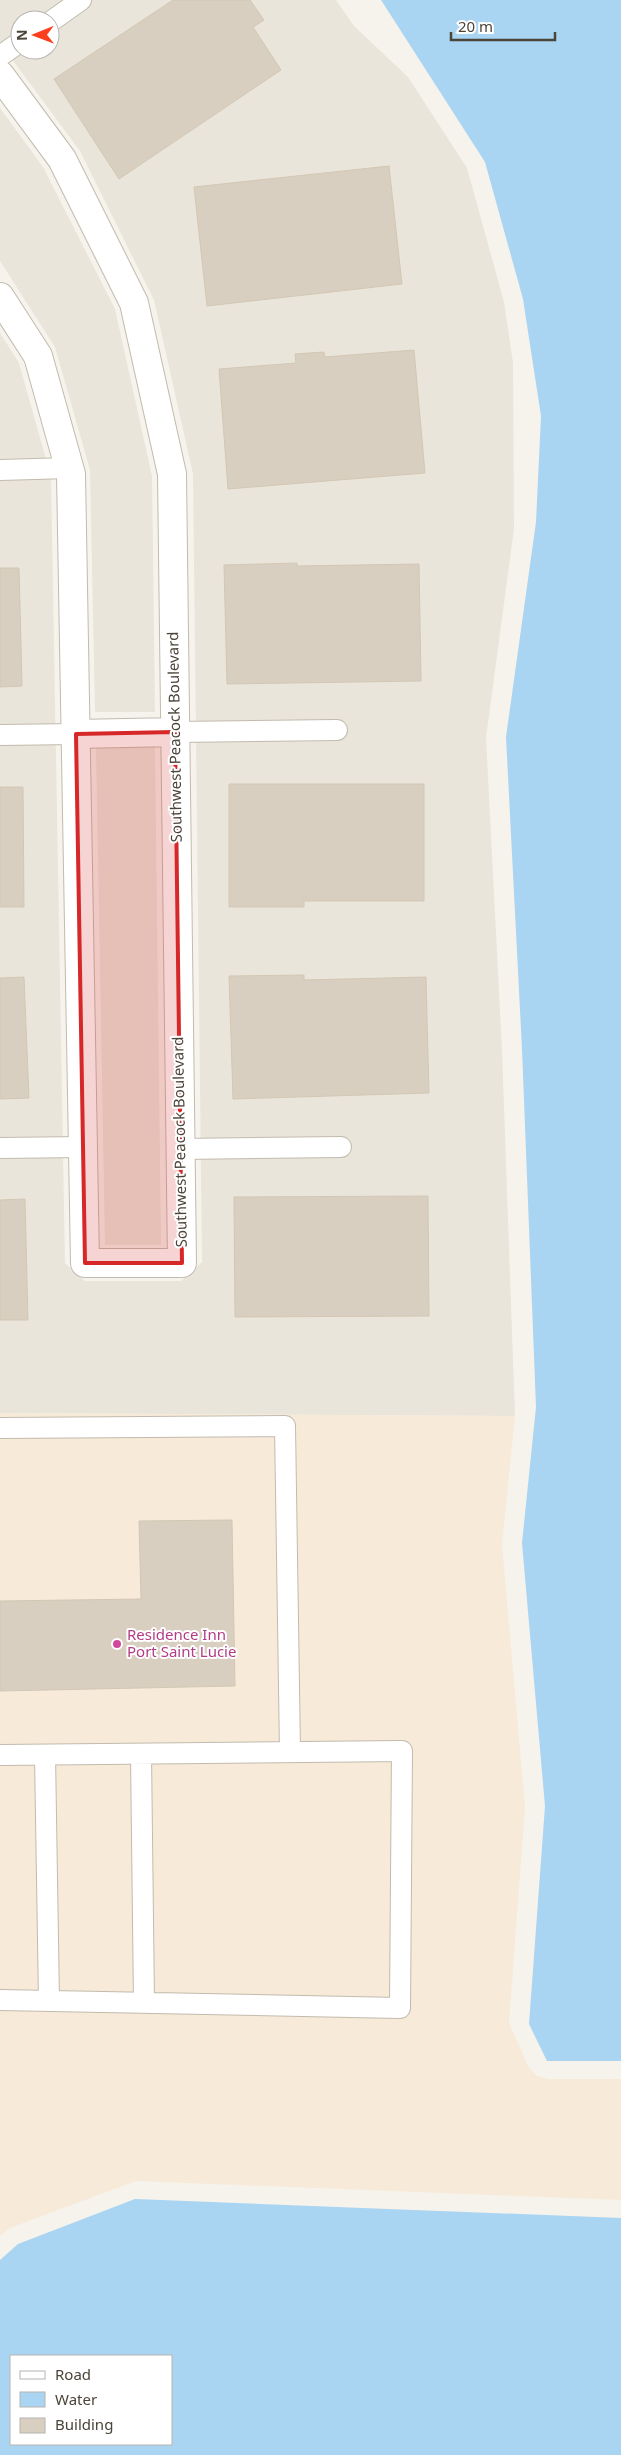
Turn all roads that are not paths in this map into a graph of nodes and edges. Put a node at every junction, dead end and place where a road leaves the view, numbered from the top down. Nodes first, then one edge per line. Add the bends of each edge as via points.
1 (82, 0) edge
2 (60, 15) edge
3 (0, 76) edge
4 (0, 297) edge
5 (69, 468) junction
6 (0, 470) edge
7 (337, 730) dead end
8 (175, 732) junction
9 (76, 734) junction
10 (0, 735) edge
11 (83, 1147) junction
12 (341, 1147) dead end
13 (0, 1148) edge
14 (180, 1149) junction
15 (0, 1428) edge
16 (290, 1752) junction
17 (141, 1754) junction
18 (0, 1755) edge
19 (45, 1755) junction
20 (0, 2000) edge
21 (49, 2001) junction
22 (144, 2003) junction

1 - 2 lane
3 - 8 street, Southwest Peacock Boulevard via 62,159 134,303 172,474
4 - 5 street, Southwest Peacock Boulevard via 38,356
5 - 6 lane
5 - 9 street, Southwest Peacock Boulevard
7 - 8 lane
8 - 9 street
8 - 14 street, Southwest Peacock Boulevard
9 - 10 lane
9 - 11 street, Southwest Peacock Boulevard
11 - 13 lane
11 - 14 street, Southwest Peacock Boulevard via 85,1263 182,1263
12 - 14 lane
15 - 16 lane via 285,1426
16 - 17 lane
16 - 22 lane via 402,1751 400,2008
17 - 19 lane
17 - 22 lane
18 - 19 lane
19 - 21 lane
20 - 21 lane
21 - 22 lane

